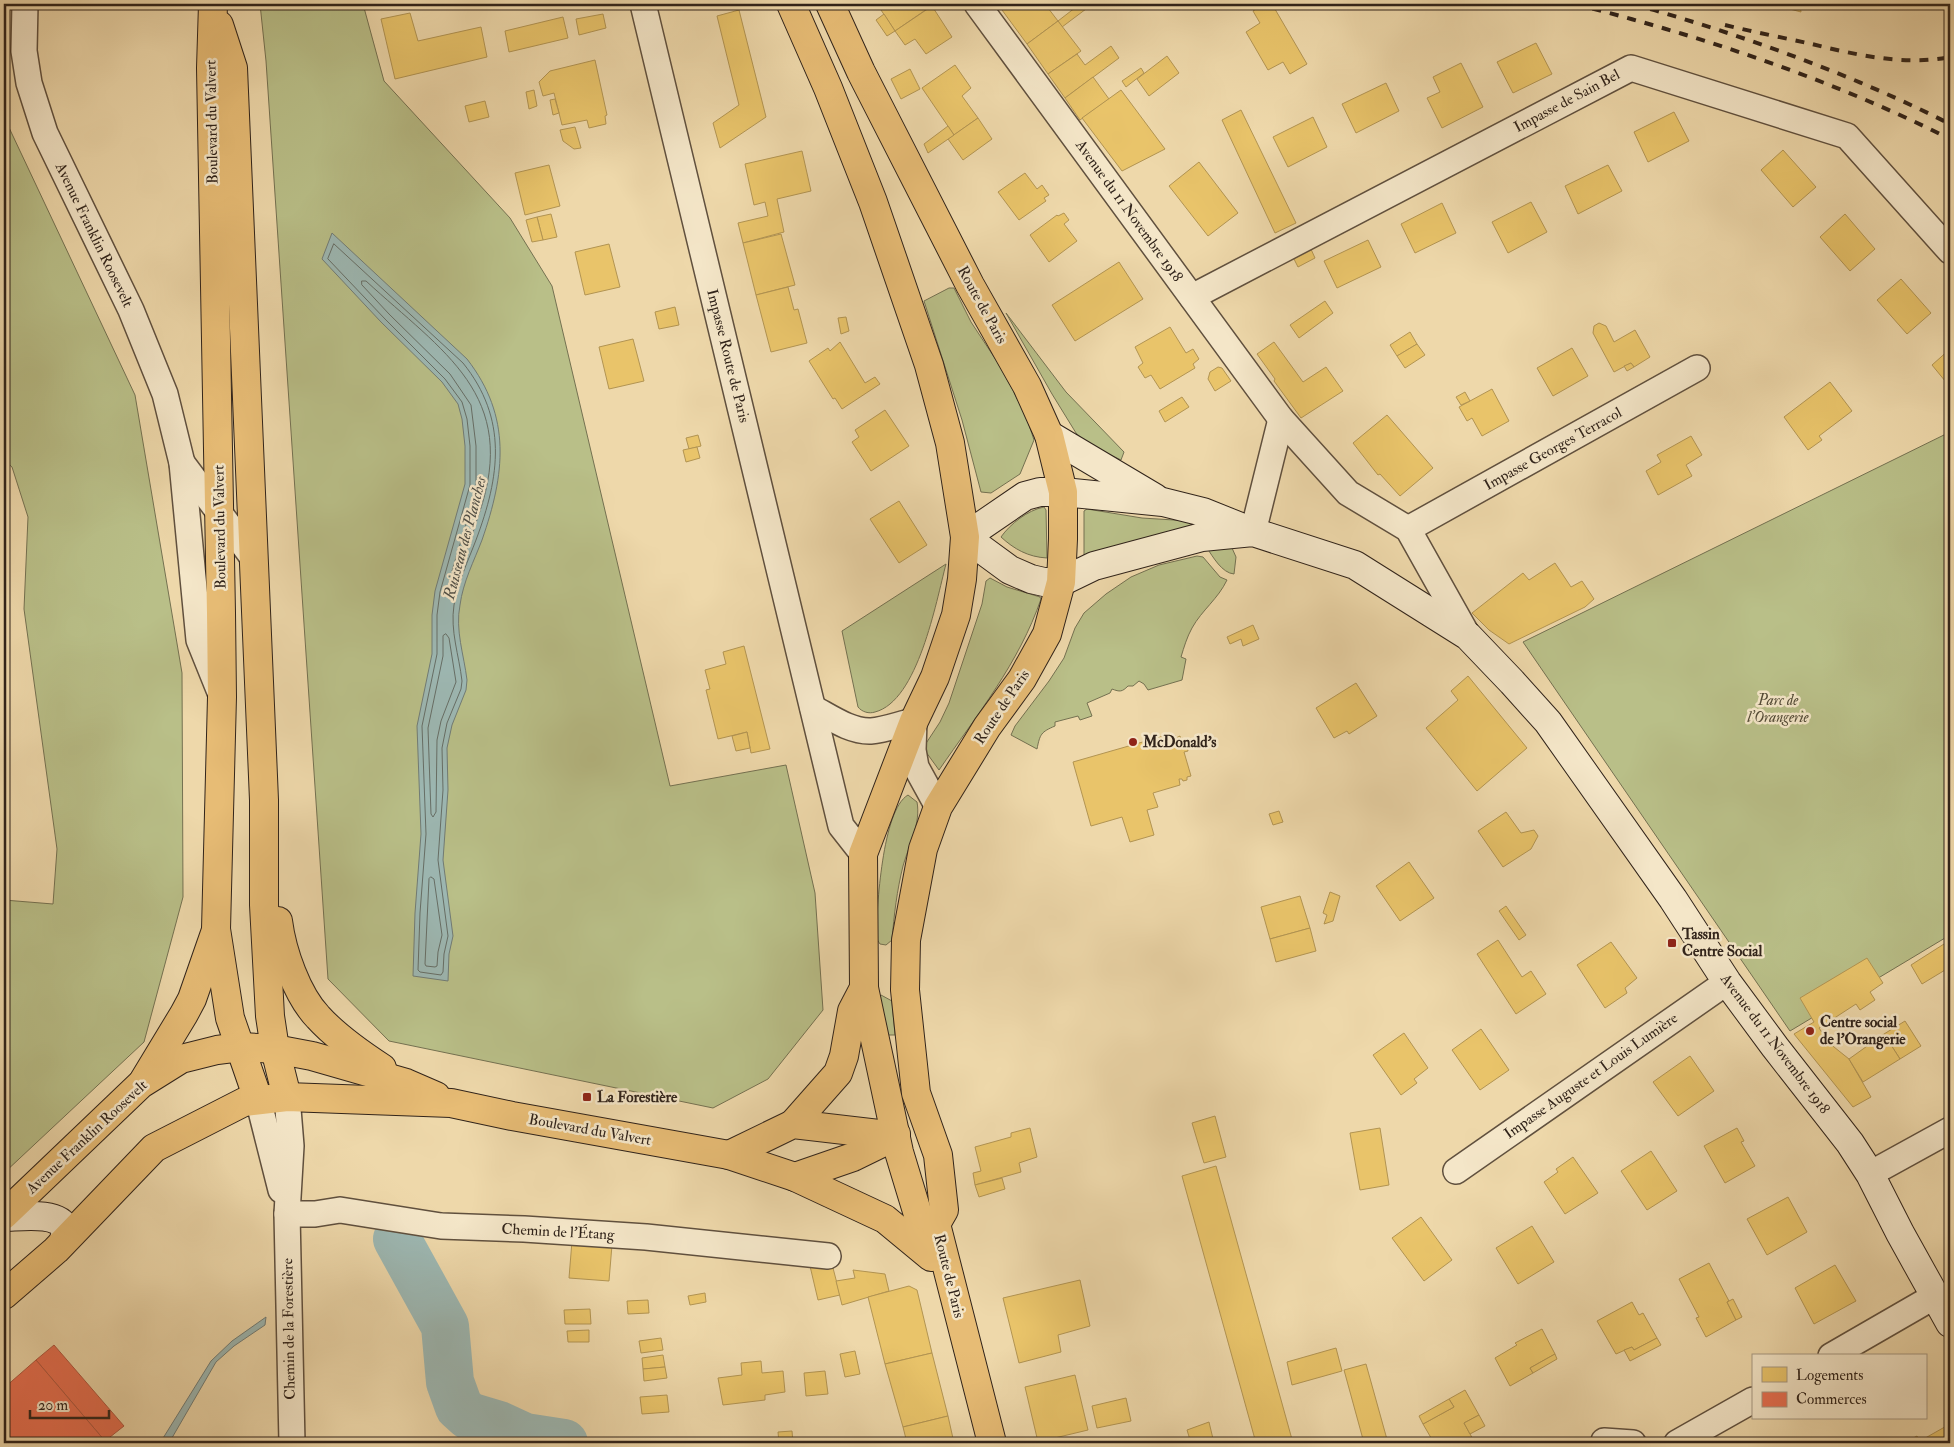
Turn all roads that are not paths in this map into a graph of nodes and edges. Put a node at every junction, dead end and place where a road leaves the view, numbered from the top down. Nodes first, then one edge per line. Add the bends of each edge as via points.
1 (25, 4) edge
2 (213, 4) edge
3 (642, 4) edge
4 (791, 4) edge
5 (830, 4) edge
6 (977, 4) edge
7 (1950, 251) edge
8 (1192, 296) junction
9 (1697, 368) dead end
10 (1281, 419) junction
11 (1049, 435) junction
12 (182, 463) junction
13 (1063, 492) junction
14 (1163, 502) junction
15 (220, 513) junction
16 (1408, 529) junction
17 (1253, 532) junction
18 (965, 537) junction
19 (254, 559) junction
20 (1061, 582) junction
21 (1468, 636) junction
22 (222, 697) junction
23 (813, 708) junction
24 (914, 722) junction
25 (264, 800) junction
26 (938, 807) junction
27 (863, 854) junction
28 (216, 929) junction
29 (1727, 982) junction
30 (864, 988) junction
31 (241, 1047) junction
32 (275, 1048) junction
33 (406, 1083) junction
34 (141, 1084) junction
35 (916, 1093) junction
36 (287, 1097) junction
37 (258, 1099) junction
38 (451, 1103) junction
39 (793, 1124) junction
40 (1950, 1130) edge
41 (896, 1136) junction
42 (729, 1155) junction
43 (1456, 1171) dead end
44 (1870, 1174) junction
45 (795, 1177) junction
46 (287, 1214) junction
47 (4, 1216) edge
48 (936, 1224) junction
49 (64, 1240) junction
50 (828, 1256) dead end
51 (931, 1257) junction
52 (4, 1296) edge
53 (1935, 1296) junction
54 (1950, 1323) edge
55 (1834, 1354) edge
56 (1752, 1401) edge
57 (1604, 1441) dead end
58 (292, 1443) edge
59 (978, 1443) edge
60 (992, 1443) edge
61 (1633, 1443) edge
62 (1677, 1443) edge

1 - 12 street, Avenue Franklin Roosevelt via 24,51 29,84 45,132 131,310 165,394
2 - 15 main road, Boulevard du Valvert via 211,78
2 - 19 main road, Boulevard du Valvert via 233,68
3 - 23 street, Impasse Route de Paris
4 - 18 main road, Route de Paris via 873,202 930,366 950,443
5 - 11 main road, Route de Paris via 861,72
6 - 8 street, Avenue du 11 Novembre 1918
7 - 8 street, Impasse de Sain Bel via 1847,136 1631,68
8 - 10 street, Avenue du 11 Novembre 1918
9 - 16 street, Impasse Georges Terracol
10 - 16 street, Avenue du 11 Novembre 1918 via 1348,493
10 - 17 street
11 - 13 main road, Route de Paris
11 - 14 main road
12 - 15 street, Avenue Franklin Roosevelt
12 - 22 street, Avenue Franklin Roosevelt via 199,640
13 - 14 main road, Avenue du 11 Novembre 1918
13 - 18 main road, Avenue du 11 Novembre 1918 via 1025,496
13 - 20 main road, Route de Paris
14 - 17 main road, Avenue du 11 Novembre 1918 via 1203,512
15 - 19 street, Avenue Franklin Roosevelt
15 - 22 main road, Boulevard du Valvert
16 - 21 street, Avenue du 11 Novembre 1918
17 - 20 main road, Avenue du 11 Novembre 1918 via 1202,537 1094,566
17 - 21 main road, Avenue du 11 Novembre 1918 via 1355,565
18 - 20 main road via 1010,570 1031,579
18 - 24 main road, Route de Paris via 956,615 935,677
19 - 25 main road, Boulevard du Valvert
20 - 26 main road, Route de Paris via 1047,634
21 - 29 main road, Avenue du 11 Novembre 1918 via 1548,722
22 - 28 main road, Boulevard du Valvert
23 - 24 street via 859,730 870,731
23 - 27 street, Impasse Route de Paris via 841,826
24 - 26 street via 916,767
24 - 27 main road, Route de Paris
25 - 32 main road, Boulevard du Valvert via 264,905 270,1016
25 - 33 main road via 280,941 295,982 316,1016 344,1042
26 - 35 main road, Route de Paris via 923,849 906,940 905,990
27 - 30 main road, Route de Paris
28 - 31 main road, Boulevard du Valvert via 226,1001
28 - 34 main road via 188,1006
29 - 43 street, Impasse Auguste et Louis Lumière
29 - 44 main road, Avenue du 11 Novembre 1918
30 - 39 main road via 852,1011 838,1072
30 - 41 main road, Route de Paris
31 - 32 main road, Avenue Franklin Roosevelt
31 - 34 main road, Avenue Franklin Roosevelt via 181,1059
31 - 37 main road, Chemin de la Forestière
32 - 33 main road, Avenue Franklin Roosevelt
32 - 36 main road, Chemin de la Forestière
33 - 38 main road, Boulevard du Valvert
34 - 47 main road, Avenue Franklin Roosevelt
35 - 41 main road via 900,1120
35 - 48 main road, Route de Paris via 938,1155 944,1210
36 - 37 main road
36 - 38 main road, Boulevard du Valvert
36 - 46 street, Chemin de la Forestière via 291,1159
37 - 46 street, Chemin de la Forestière
37 - 49 main road via 244,1102 154,1148
38 - 42 main road, Boulevard du Valvert
39 - 41 main road
39 - 42 main road
40 - 44 street
41 - 45 main road via 853,1157
41 - 48 main road via 924,1167
41 - 51 main road, Route de Paris
42 - 45 main road, Boulevard du Valvert
44 - 53 main road, Avenue du 11 Novembre 1918
45 - 51 main road, Boulevard du Valvert via 885,1219
46 - 50 street, Chemin de l'Étang via 340,1210 441,1226 646,1237
46 - 58 street, Chemin de la Forestière
47 - 49 main road via 48,1216 61,1223 65,1230
48 - 60 main road, Route de Paris
49 - 52 main road
51 - 59 main road, Route de Paris
53 - 54 main road, Avenue du 11 Novembre 1918
53 - 55 street
56 - 62 street
57 - 61 street

